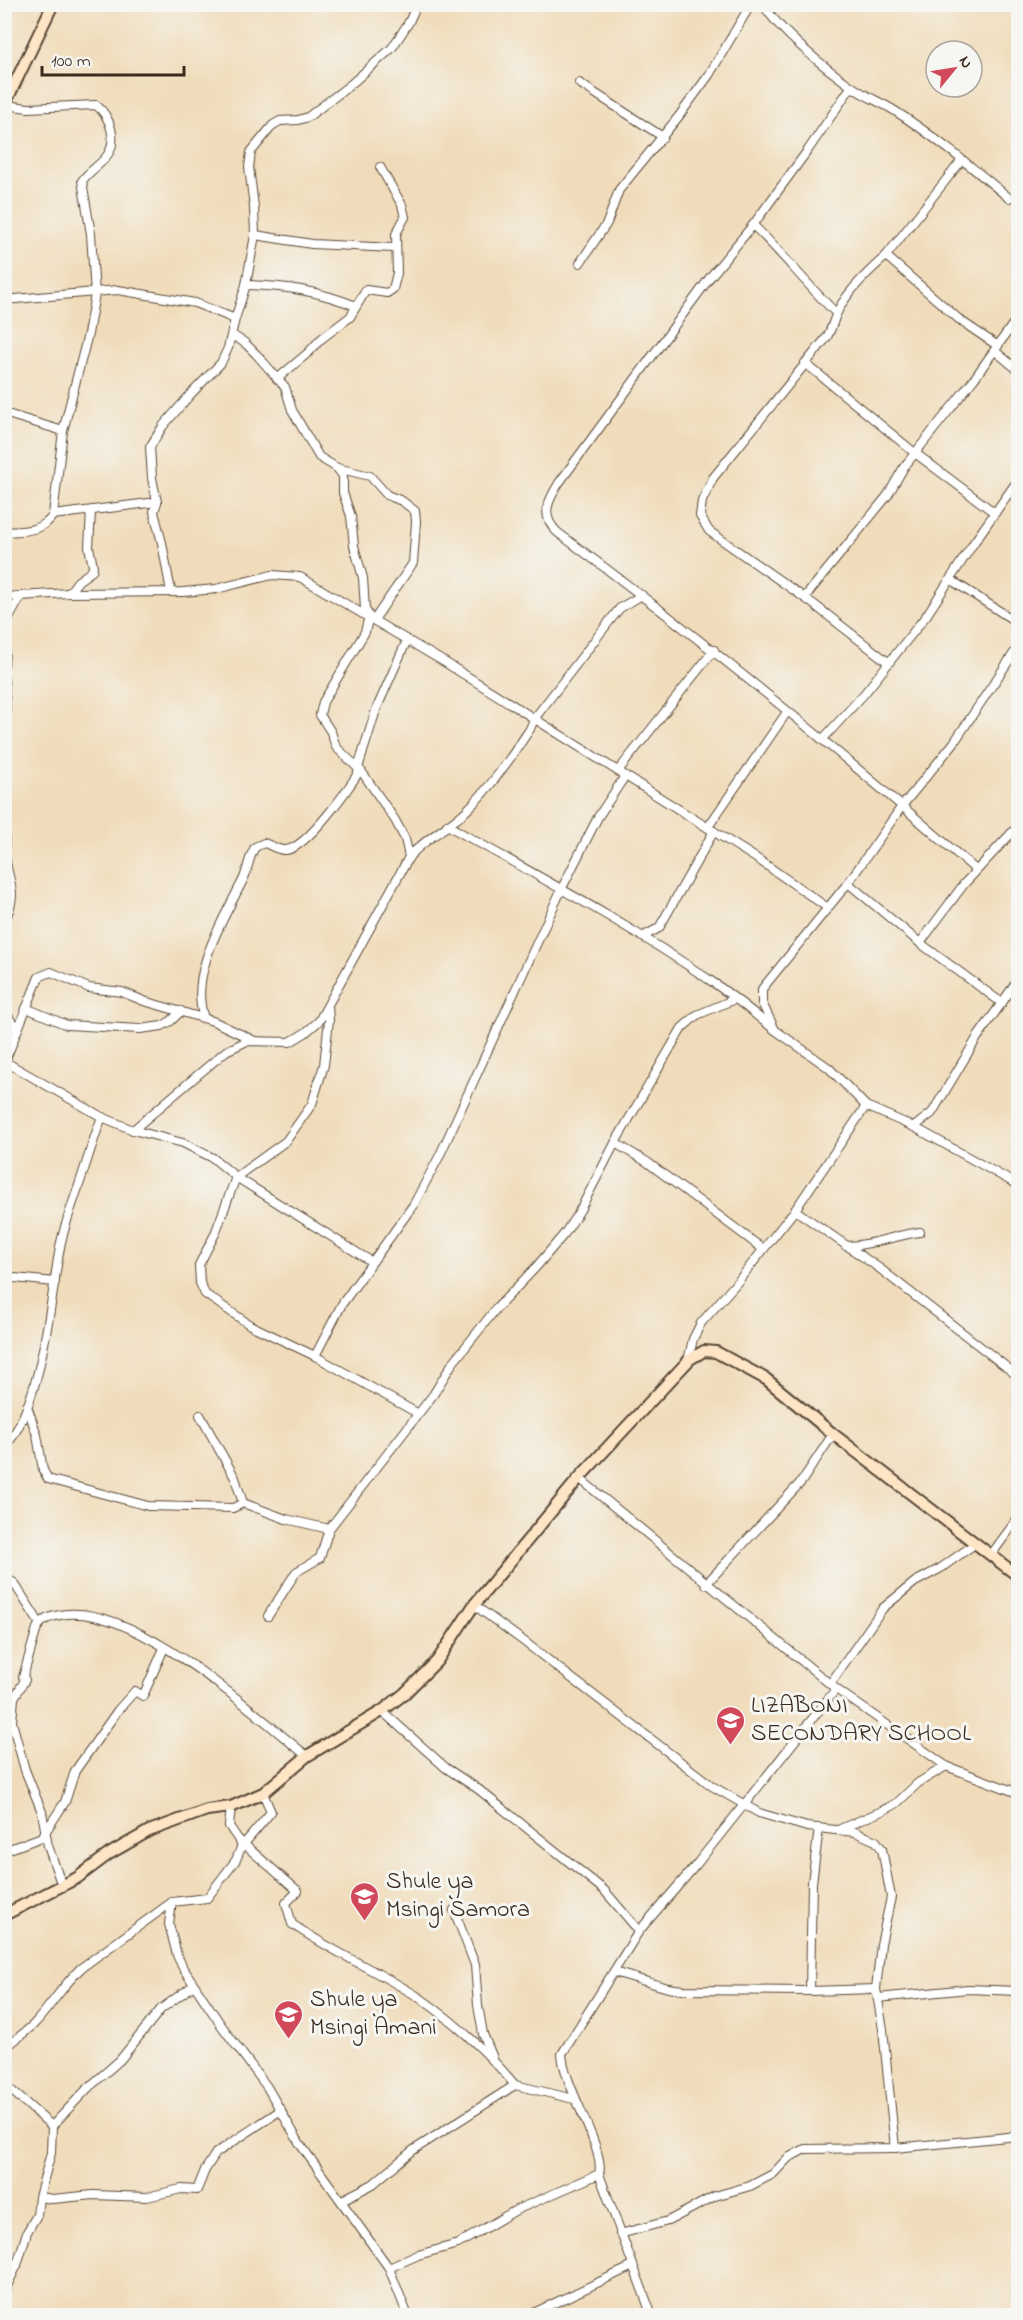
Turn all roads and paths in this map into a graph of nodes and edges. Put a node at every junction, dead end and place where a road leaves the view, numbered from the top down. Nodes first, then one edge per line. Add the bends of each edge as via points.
1 (53, 4) edge
2 (417, 4) edge
3 (751, 4) edge
4 (764, 4) edge
5 (579, 83) dead end
6 (851, 87) junction
7 (5, 106) edge
8 (663, 137) junction
9 (961, 161) junction
10 (380, 166) dead end
11 (1009, 198) dead end
12 (753, 225) junction
13 (255, 235) junction
14 (394, 248) junction
15 (886, 256) junction
16 (580, 264) dead end
17 (246, 285) junction
18 (95, 294) junction
19 (4, 300) edge
20 (356, 306) junction
21 (836, 313) junction
22 (1018, 317) edge
23 (235, 319) junction
24 (232, 335) junction
25 (997, 348) junction
26 (806, 363) junction
27 (1018, 370) edge
28 (277, 379) junction
29 (4, 412) edge
30 (63, 430) junction
31 (915, 453) junction
32 (337, 468) junction
33 (1018, 480) edge
34 (157, 502) junction
35 (91, 511) junction
36 (995, 513) junction
37 (53, 515) junction
38 (4, 532) edge
39 (951, 580) junction
40 (171, 592) junction
41 (69, 593) junction
42 (642, 595) junction
43 (21, 596) junction
44 (4, 597) edge
45 (805, 597) junction
46 (371, 618) junction
47 (1018, 623) edge
48 (407, 640) junction
49 (1018, 647) edge
50 (714, 650) junction
51 (889, 663) junction
52 (4, 665) edge
53 (4, 679) edge
54 (787, 712) junction
55 (4, 718) edge
56 (534, 719) junction
57 (822, 740) junction
58 (359, 769) junction
59 (621, 773) junction
60 (902, 806) junction
61 (4, 818) edge
62 (447, 825) junction
63 (1018, 826) edge
64 (711, 829) junction
65 (409, 857) junction
66 (976, 870) junction
67 (848, 883) junction
68 (562, 888) junction
69 (828, 908) junction
70 (4, 923) edge
71 (642, 937) junction
72 (920, 943) junction
73 (1018, 980) edge
74 (735, 999) junction
75 (1002, 1003) junction
76 (328, 1006) junction
77 (26, 1008) junction
78 (4, 1010) edge
79 (181, 1011) junction
80 (204, 1018) junction
81 (18, 1030) junction
82 (775, 1030) junction
83 (256, 1042) junction
84 (5, 1061) edge
85 (866, 1106) junction
86 (102, 1117) junction
87 (914, 1127) junction
88 (133, 1130) junction
89 (615, 1143) junction
90 (236, 1177) junction
91 (1018, 1185) edge
92 (795, 1210) junction
93 (920, 1232) dead end
94 (846, 1246) junction
95 (763, 1249) junction
96 (372, 1262) junction
97 (4, 1277) edge
98 (55, 1282) junction
99 (315, 1356) junction
100 (688, 1361) junction
101 (1018, 1376) edge
102 (27, 1406) junction
103 (417, 1413) junction
104 (200, 1415) dead end
105 (834, 1434) junction
106 (4, 1448) edge
107 (579, 1478) junction
108 (243, 1503) junction
109 (1018, 1518) edge
110 (329, 1529) junction
111 (976, 1543) junction
112 (991, 1555) junction
113 (1018, 1576) edge
114 (4, 1577) edge
115 (706, 1584) junction
116 (474, 1605) junction
117 (268, 1616) dead end
118 (40, 1624) junction
119 (164, 1648) junction
120 (833, 1686) junction
121 (382, 1711) junction
122 (307, 1756) junction
123 (946, 1766) junction
124 (263, 1793) junction
125 (1018, 1793) edge
126 (745, 1806) junction
127 (231, 1808) junction
128 (819, 1828) junction
129 (840, 1829) junction
130 (45, 1831) junction
131 (241, 1841) junction
132 (4, 1851) edge
133 (62, 1886) junction
134 (172, 1902) junction
135 (454, 1910) dead end
136 (4, 1915) edge
137 (639, 1931) junction
138 (614, 1972) junction
139 (194, 1985) junction
140 (810, 1991) junction
141 (1018, 1991) edge
142 (877, 1993) junction
143 (4, 2049) edge
144 (493, 2060) junction
145 (4, 2084) edge
146 (515, 2085) junction
147 (574, 2099) junction
148 (281, 2110) junction
149 (52, 2126) junction
150 (1018, 2136) edge
151 (895, 2148) junction
152 (599, 2174) junction
153 (39, 2197) junction
154 (342, 2200) junction
155 (620, 2234) junction
156 (4, 2260) edge
157 (17, 2265) junction
158 (633, 2266) junction
159 (389, 2268) junction
160 (5, 2290) edge
161 (4, 2297) edge
162 (5, 2316) edge
163 (408, 2316) edge
164 (527, 2316) edge
165 (652, 2316) edge

1 - 7 street
2 - 13 street via 400,38 381,58 308,117 273,125 253,148 249,167
3 - 8 street via 709,75
4 - 6 street via 770,16
5 - 8 street
6 - 9 street via 895,111
6 - 12 street
7 - 18 street via 96,105 110,123 112,138 107,156 82,181
8 - 16 street via 619,190 607,223
9 - 11 street
9 - 15 street
10 - 14 street via 405,211
12 - 21 street
12 - 42 street via 711,276 548,500 547,518 557,532
13 - 14 street via 312,244
13 - 17 street
14 - 20 street via 397,273 393,289 387,293 366,290
15 - 21 street
15 - 25 street
17 - 20 street via 280,285
17 - 23 street
18 - 19 street
18 - 23 street via 118,290 171,297
18 - 30 street
20 - 28 street via 350,317
21 - 26 street via 827,337
22 - 25 street
23 - 24 street
24 - 28 street via 251,349
24 - 34 street via 221,363 152,441 149,456
25 - 27 street
25 - 31 street
26 - 31 street
26 - 45 street via 713,478 700,516 709,531
28 - 32 street via 288,392 292,410 319,458
29 - 30 street
30 - 37 street
31 - 36 street
31 - 45 street via 888,495
32 - 46 street via 343,476 343,493 350,510
32 - 46 street via 370,476 387,495 410,506 416,515 413,562
33 - 36 street
34 - 35 street
34 - 40 street via 154,512
35 - 37 street
35 - 41 street via 88,546 92,571
36 - 39 street
37 - 38 street via 32,530
39 - 47 street
39 - 51 street
40 - 41 street
40 - 46 street via 216,590 286,575 300,577
41 - 43 street
42 - 50 street
42 - 56 street via 620,608
43 - 44 street
43 - 52 street via 7,622
45 - 51 street
46 - 48 street
46 - 58 street via 320,711 336,747
48 - 56 street
48 - 58 street via 376,710
49 - 60 street via 953,744
50 - 54 street
50 - 59 street
51 - 57 street
53 - 55 street
54 - 57 street
54 - 64 street
56 - 59 street
56 - 62 street via 491,783 466,812
57 - 60 street
58 - 65 street via 395,820
58 - 80 street via 320,824 299,844 284,850 264,843 255,847 219,925 202,975 199,996
59 - 64 street
59 - 68 street
60 - 66 street
60 - 67 street
61 - 70 street via 5,856 14,898
62 - 65 street
62 - 68 street
63 - 66 street
64 - 69 street
64 - 71 street via 659,928
65 - 76 street
66 - 72 street
67 - 69 street
67 - 72 street
68 - 71 street
68 - 96 street via 439,1157 414,1204
69 - 82 street via 762,989 762,1003
71 - 74 street
72 - 75 street
73 - 75 street
74 - 82 street
74 - 89 street via 697,1015 682,1028
75 - 87 street via 932,1113
76 - 83 street via 319,1021 290,1042
76 - 90 street via 324,1065 312,1104 286,1141
77 - 79 street via 67,1025 140,1029 162,1026
77 - 79 street via 39,977 51,972 90,988 116,990
77 - 81 street
78 - 81 street
79 - 80 street
80 - 83 street
81 - 84 street
82 - 85 street via 829,1068
83 - 88 street via 239,1043 226,1051
84 - 86 street
85 - 87 street
85 - 92 street
86 - 88 street
86 - 98 street via 71,1208
87 - 91 street
88 - 90 street via 183,1143 213,1158
89 - 95 street via 647,1162
89 - 103 street via 565,1233 475,1334
90 - 96 street
90 - 99 street via 199,1265 200,1283 205,1294 250,1325
92 - 94 street
92 - 95 street
93 - 94 street via 865,1246
94 - 101 street
95 - 100 street via 701,1323
96 - 99 street via 342,1304
97 - 98 street
98 - 102 street via 45,1340
99 - 103 street
100 - 105 street via 704,1351 726,1357 766,1379
100 - 107 street
102 - 106 street via 14,1438
102 - 108 street via 48,1479 148,1506 233,1508
103 - 110 street
104 - 108 street via 235,1478
105 - 111 street
105 - 115 street via 802,1481
107 - 115 street
107 - 116 street
108 - 110 street
109 - 112 street
110 - 117 street via 320,1558 296,1572
111 - 112 street
111 - 120 street via 883,1608
112 - 113 street
114 - 118 street via 14,1583
115 - 120 street
116 - 121 street via 437,1661
116 - 126 street via 712,1786
118 - 119 street via 49,1617 83,1614 136,1630
118 - 130 street via 25,1680 14,1698 12,1722
119 - 122 street via 212,1680
119 - 130 street via 143,1695 135,1691 118,1710 75,1771 65,1802
120 - 123 street
120 - 126 street
121 - 122 street
121 - 137 street via 446,1768 604,1890
122 - 124 street
123 - 125 street
123 - 129 street via 918,1783 897,1803
124 - 127 street
124 - 131 street via 271,1812
126 - 128 street via 771,1817
126 - 137 street
127 - 131 street via 229,1826
127 - 133 street via 207,1810 149,1831
128 - 129 street
128 - 140 street via 812,1883
129 - 142 street via 876,1841 884,1856 891,1897 881,1944
130 - 132 street via 42,1837
130 - 133 street
131 - 134 street via 236,1860 207,1898
131 - 144 street via 298,1891 286,1902 292,1924 421,1999
133 - 136 street
134 - 139 street via 172,1939
134 - 143 street via 81,1968 32,2025
135 - 144 street via 475,1965 483,2034
137 - 138 street
138 - 140 street via 668,1988
138 - 147 street via 562,2054
139 - 148 street
139 - 149 street via 161,2009 120,2060
140 - 142 street
141 - 142 street via 987,1988
142 - 151 street
144 - 146 street
145 - 149 street
146 - 147 street
146 - 154 street via 412,2151 373,2184
147 - 152 street via 597,2152
148 - 153 street via 216,2153 197,2190 181,2189 147,2197
148 - 154 street via 300,2144
149 - 153 street via 51,2153
150 - 151 street
151 - 155 street via 805,2149 750,2187 715,2196 668,2221
152 - 155 street
152 - 159 street via 516,2210 458,2244
153 - 157 street via 37,2216 27,2232
154 - 159 street
155 - 158 street
156 - 157 street
157 - 160 street
158 - 164 street
158 - 165 street
159 - 163 street
160 - 161 street
161 - 162 street

